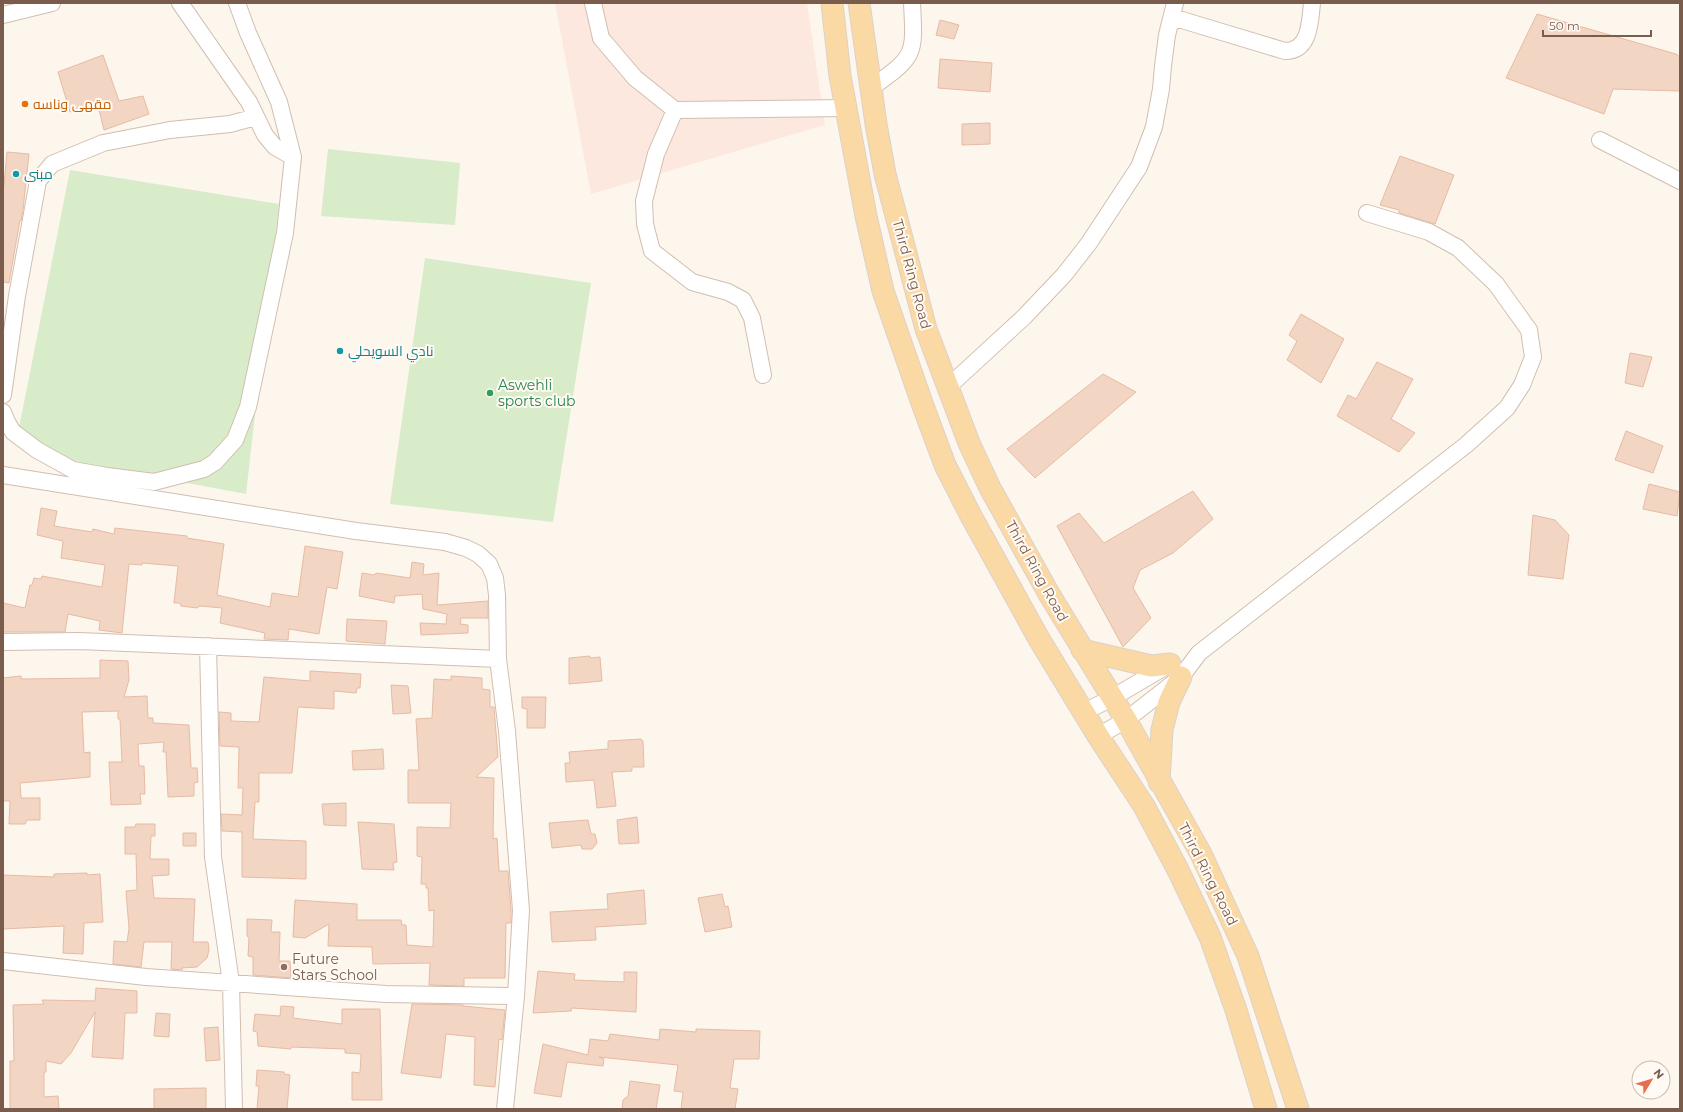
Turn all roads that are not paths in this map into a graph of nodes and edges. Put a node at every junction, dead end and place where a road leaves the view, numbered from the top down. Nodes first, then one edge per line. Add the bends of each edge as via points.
1 (52, 3) edge
2 (180, 3) edge
3 (237, 3) edge
4 (593, 3) edge
5 (832, 3) edge
6 (859, 3) edge
7 (912, 3) edge
8 (1312, 3) edge
9 (1174, 10) edge
10 (3, 15) edge
11 (871, 88) junction
12 (846, 108) junction
13 (675, 110) junction
14 (256, 117) junction
15 (1600, 140) dead end
16 (293, 157) junction
17 (1680, 181) edge
18 (1367, 212) dead end
19 (763, 375) dead end
20 (948, 387) junction
21 (3, 395) edge
22 (3, 412) edge
23 (3, 475) edge
24 (3, 642) edge
25 (208, 646) junction
26 (1082, 650) junction
27 (498, 659) junction
28 (1176, 671) junction
29 (1112, 698) junction
30 (1084, 712) junction
31 (1126, 720) junction
32 (1098, 736) junction
33 (1159, 782) junction
34 (3, 961) edge
35 (231, 983) junction
36 (516, 996) junction
37 (234, 1109) edge
38 (505, 1109) edge
39 (1266, 1109) edge
40 (1298, 1109) edge

1 - 10 street
2 - 14 street via 249,102
3 - 16 street via 279,102
4 - 13 street via 601,38 635,78
5 - 12 main road, Third Ring Road
6 - 11 main road, Third Ring Road
7 - 11 street via 914,37 911,55
8 - 9 street via 1307,34 1302,44 1294,51 1285,51
9 - 20 street via 1162,66 1154,127 1139,167 1089,243 1064,275 1024,317
11 - 20 main road, Third Ring Road via 889,188 926,329
12 - 13 street
12 - 30 main road, Third Ring Road via 883,291 945,465 1039,639
13 - 19 street via 656,154 644,201 645,224 652,251 692,282 728,292 743,300 752,318
14 - 16 street via 274,147
14 - 21 street via 230,124 170,130 103,143 52,164 44,172 38,181 17,296
15 - 17 street
16 - 22 street via 285,233 248,407 235,440 215,462 204,469 154,482 73,470 37,450 13,432
18 - 28 street via 1429,232 1458,248 1496,284 1529,330 1533,357 1522,385 1507,408 1488,427
20 - 26 main road, Third Ring Road via 969,443 990,488
23 - 27 street via 356,531 422,538 466,548 489,564 495,578
24 - 25 street via 79,641
25 - 27 street
25 - 35 street via 213,857
26 - 28 main road
26 - 29 main road, Third Ring Road
27 - 36 street via 507,731 521,910
28 - 29 street
28 - 31 street
28 - 33 main road via 1162,730
29 - 30 street
29 - 31 main road, Third Ring Road
30 - 32 main road, Third Ring Road
31 - 32 street
31 - 33 main road, Third Ring Road
32 - 39 main road, Third Ring Road via 1144,806 1210,937 1236,1010
33 - 40 main road, Third Ring Road via 1201,854 1248,956
34 - 35 street via 146,977
35 - 36 street via 386,994
35 - 37 street
36 - 38 street

